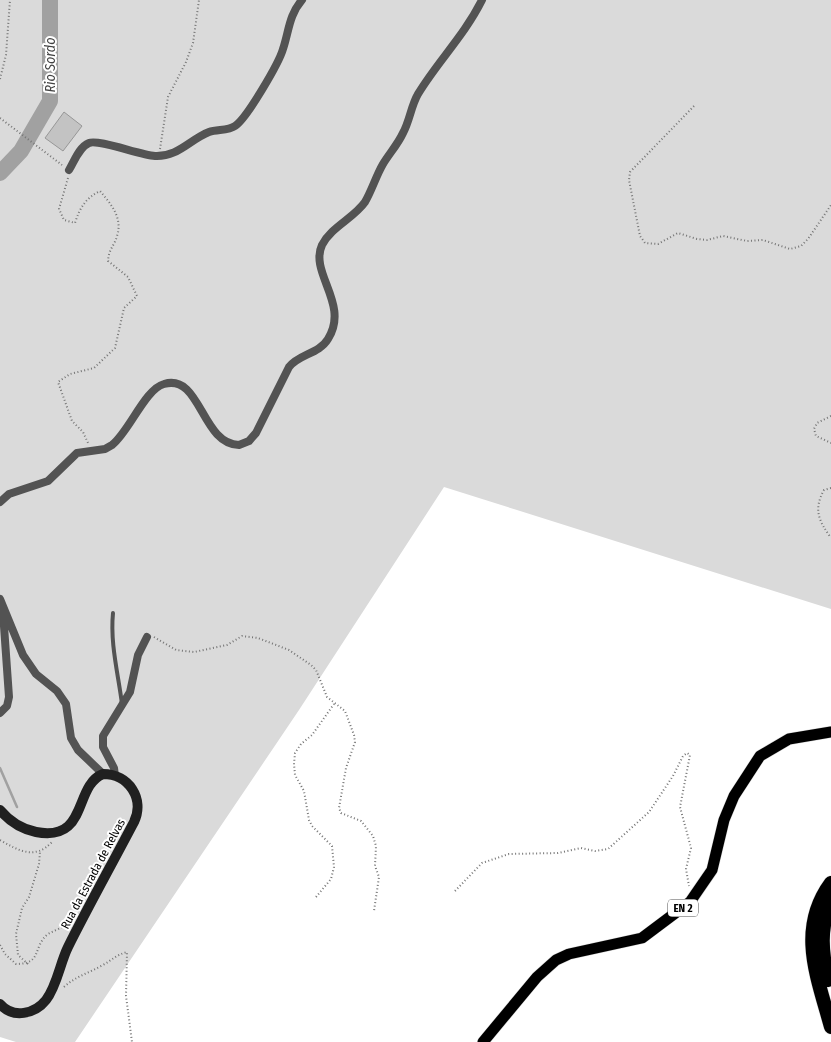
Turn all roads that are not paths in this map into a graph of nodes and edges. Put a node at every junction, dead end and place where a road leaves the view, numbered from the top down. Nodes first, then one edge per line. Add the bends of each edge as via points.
1 (302, 0) edge
2 (482, 0) edge
3 (69, 170) road end
4 (0, 502) edge
5 (0, 599) edge
6 (113, 613) dead end
7 (147, 637) road end
8 (122, 705) junction
9 (0, 713) edge
10 (831, 732) edge
11 (103, 774) junction
12 (115, 776) junction
13 (0, 810) edge
14 (831, 883) edge
15 (831, 903) edge
16 (831, 992) edge
17 (0, 1004) edge
18 (831, 1027) edge
19 (483, 1042) edge

1 - 3 street via 291,16 281,55 239,123 206,134 174,154 160,156 91,142 81,149
2 - 4 street via 463,33 418,94 404,131 364,203 323,243 320,265 334,301 331,335 321,347 288,367 252,438 239,445 222,438 210,426 190,392 180,385 168,383 155,389 114,444 105,449 75,454 48,481 9,494
5 - 9 street via 9,697 7,706
5 - 11 street via 23,656 66,704 70,738
6 - 8 lane via 111,638
7 - 8 street via 138,655 131,690
8 - 12 street via 102,736
10 - 19 main road, EN 2 via 789,739 760,756 729,807 713,866 696,896 642,938 569,954 556,960 536,978
11 - 12 street, Rua da Estrada de Relvas
11 - 13 street via 90,783 76,818 58,832 26,830 15,825
12 - 17 street, Rua da Estrada de Relvas via 135,791 138,813 67,948 45,1002 21,1014 9,1012
14 - 18 highway via 814,914 810,936
15 - 16 highway via 824,917 822,936

